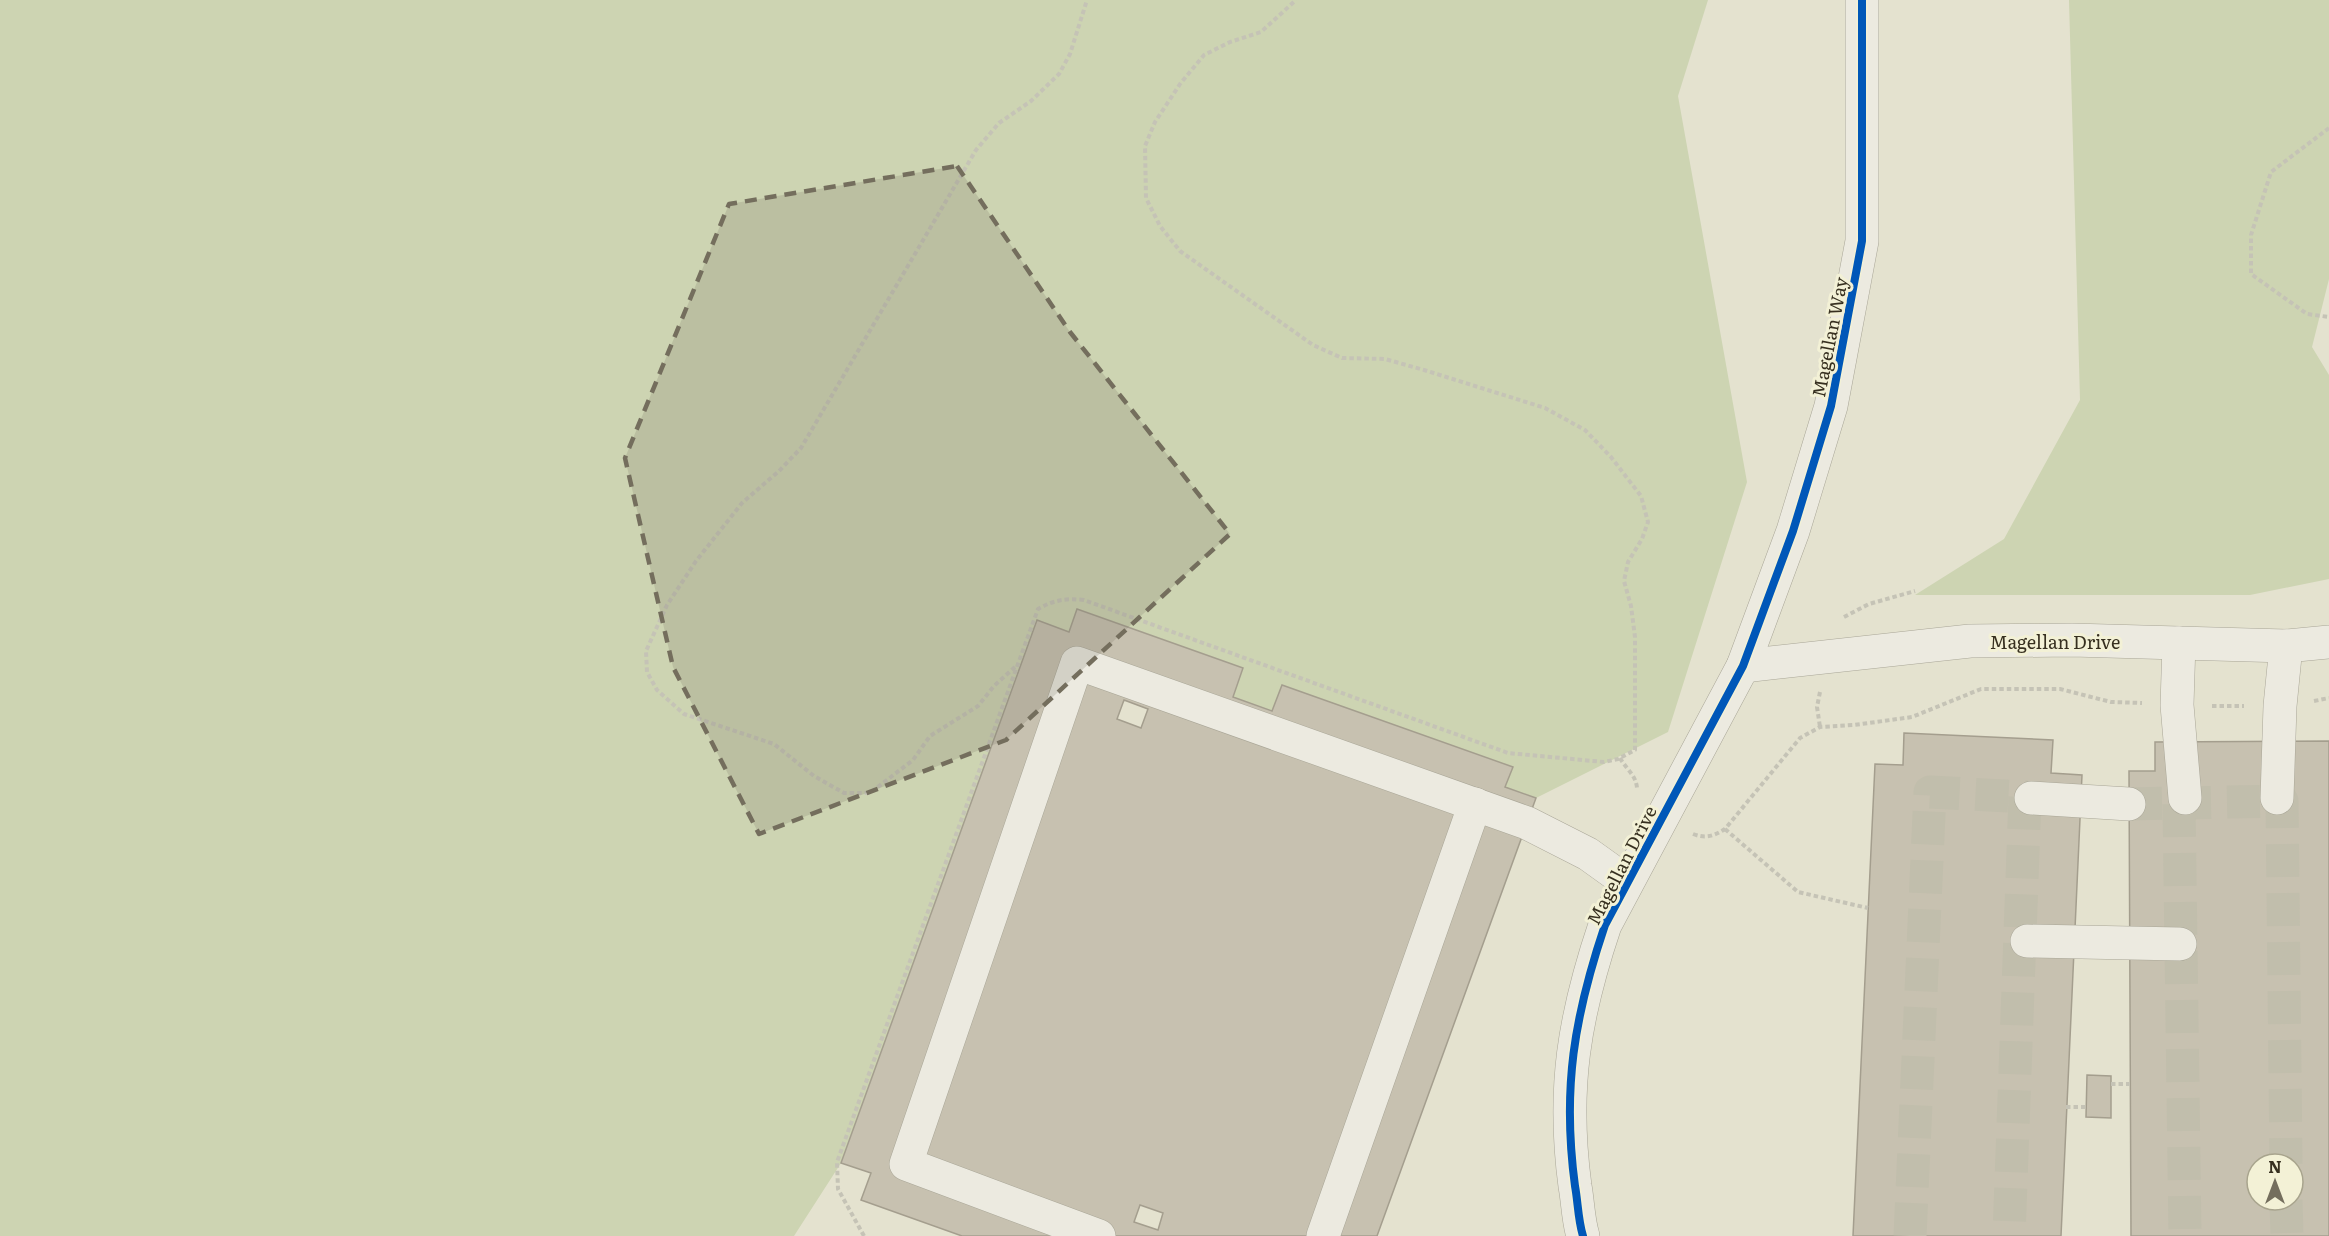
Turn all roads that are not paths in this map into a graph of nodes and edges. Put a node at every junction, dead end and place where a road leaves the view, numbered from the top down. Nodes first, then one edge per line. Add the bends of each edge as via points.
1 (1862, 0) edge
2 (2329, 642) edge
3 (2179, 643) junction
4 (2286, 646) junction
5 (1743, 666) junction
6 (2031, 798) dead end
7 (2185, 798) tunnel mouth
8 (2277, 798) dead end
9 (1475, 804) junction
10 (2129, 804) tunnel mouth
11 (1628, 882) junction
12 (2027, 941) dead end
13 (2180, 944) dead end
14 (1100, 1236) edge
15 (1323, 1236) edge
16 (1583, 1236) edge

1 - 5 street, Magellan Way via 1862,241 1831,406 1793,531
2 - 4 street, Magellan Drive
3 - 4 street, Magellan Drive
3 - 5 street, Magellan Drive via 1970,641
3 - 7 street via 2177,705
4 - 8 street
5 - 11 street, Magellan Drive
6 - 10 street
9 - 11 street via 1527,823 1588,854
9 - 14 street via 1077,663 906,1164
9 - 15 street
11 - 16 street, Magellan Drive via 1605,925 1593,961 1579,1013 1569,1084 1571,1151
12 - 13 street via 2130,937

